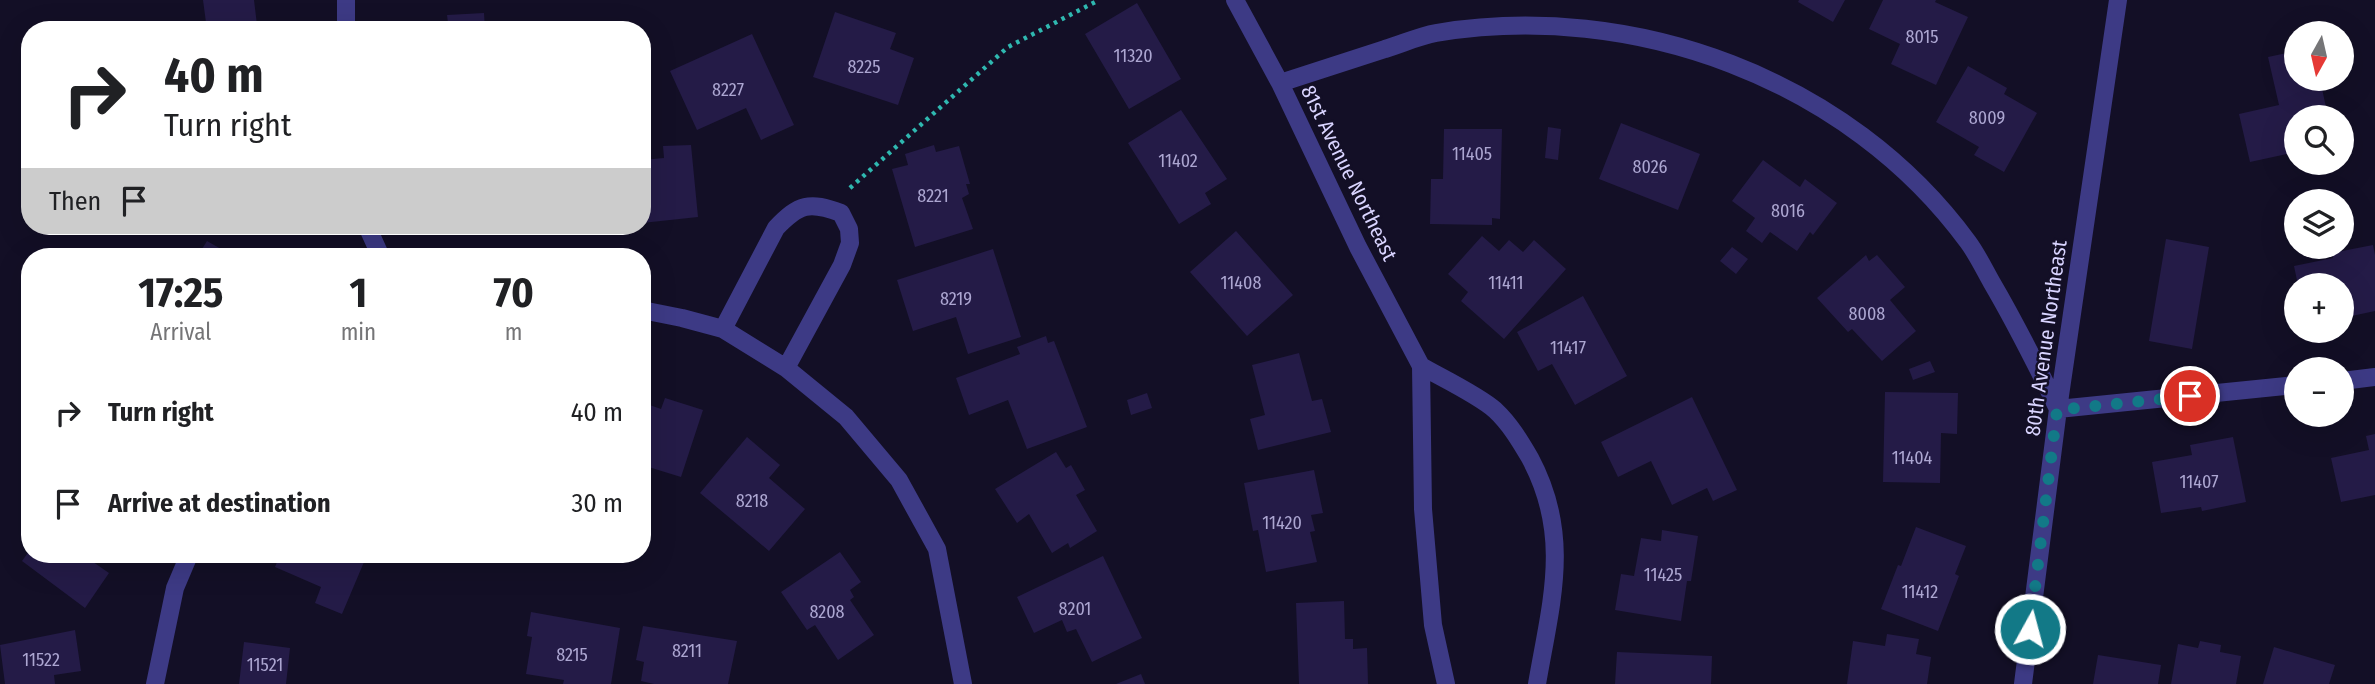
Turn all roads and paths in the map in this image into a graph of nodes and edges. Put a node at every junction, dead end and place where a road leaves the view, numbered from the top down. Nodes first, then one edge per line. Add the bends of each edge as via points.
1 (346, 0) edge
2 (1099, 0) edge
3 (1235, 0) edge
4 (2118, 0) edge
5 (346, 21) edge
6 (1280, 83) junction
7 (849, 190) dead end
8 (651, 312) edge
9 (723, 329) junction
10 (1421, 366) junction
11 (786, 368) junction
12 (2375, 377) edge
13 (2354, 380) edge
14 (2284, 386) edge
15 (2057, 410) junction
16 (186, 563) edge
17 (155, 684) edge
18 (963, 684) edge
19 (1446, 684) edge
20 (1536, 684) edge
21 (2023, 684) edge

1 - 5 street
2 - 7 path via 1008,47
3 - 6 street, 81st Avenue Northeast
4 - 15 street, 80th Avenue Northeast
6 - 10 street, 81st Avenue Northeast
6 - 15 street via 1434,33 1510,25 1592,28 1671,42 1742,65 1813,102 1874,144 1922,188 1969,243 2020,330
8 - 9 street
9 - 11 street
9 - 11 street via 776,228 786,218 808,205 841,214 850,243
10 - 19 street, 81st Avenue Northeast via 1423,509 1433,625
10 - 20 street via 1494,410 1517,434 1551,509 1554,580
11 - 18 street via 846,417 899,480 937,549
12 - 13 street
14 - 15 street
15 - 21 street, 80th Avenue Northeast
16 - 17 street via 175,588

